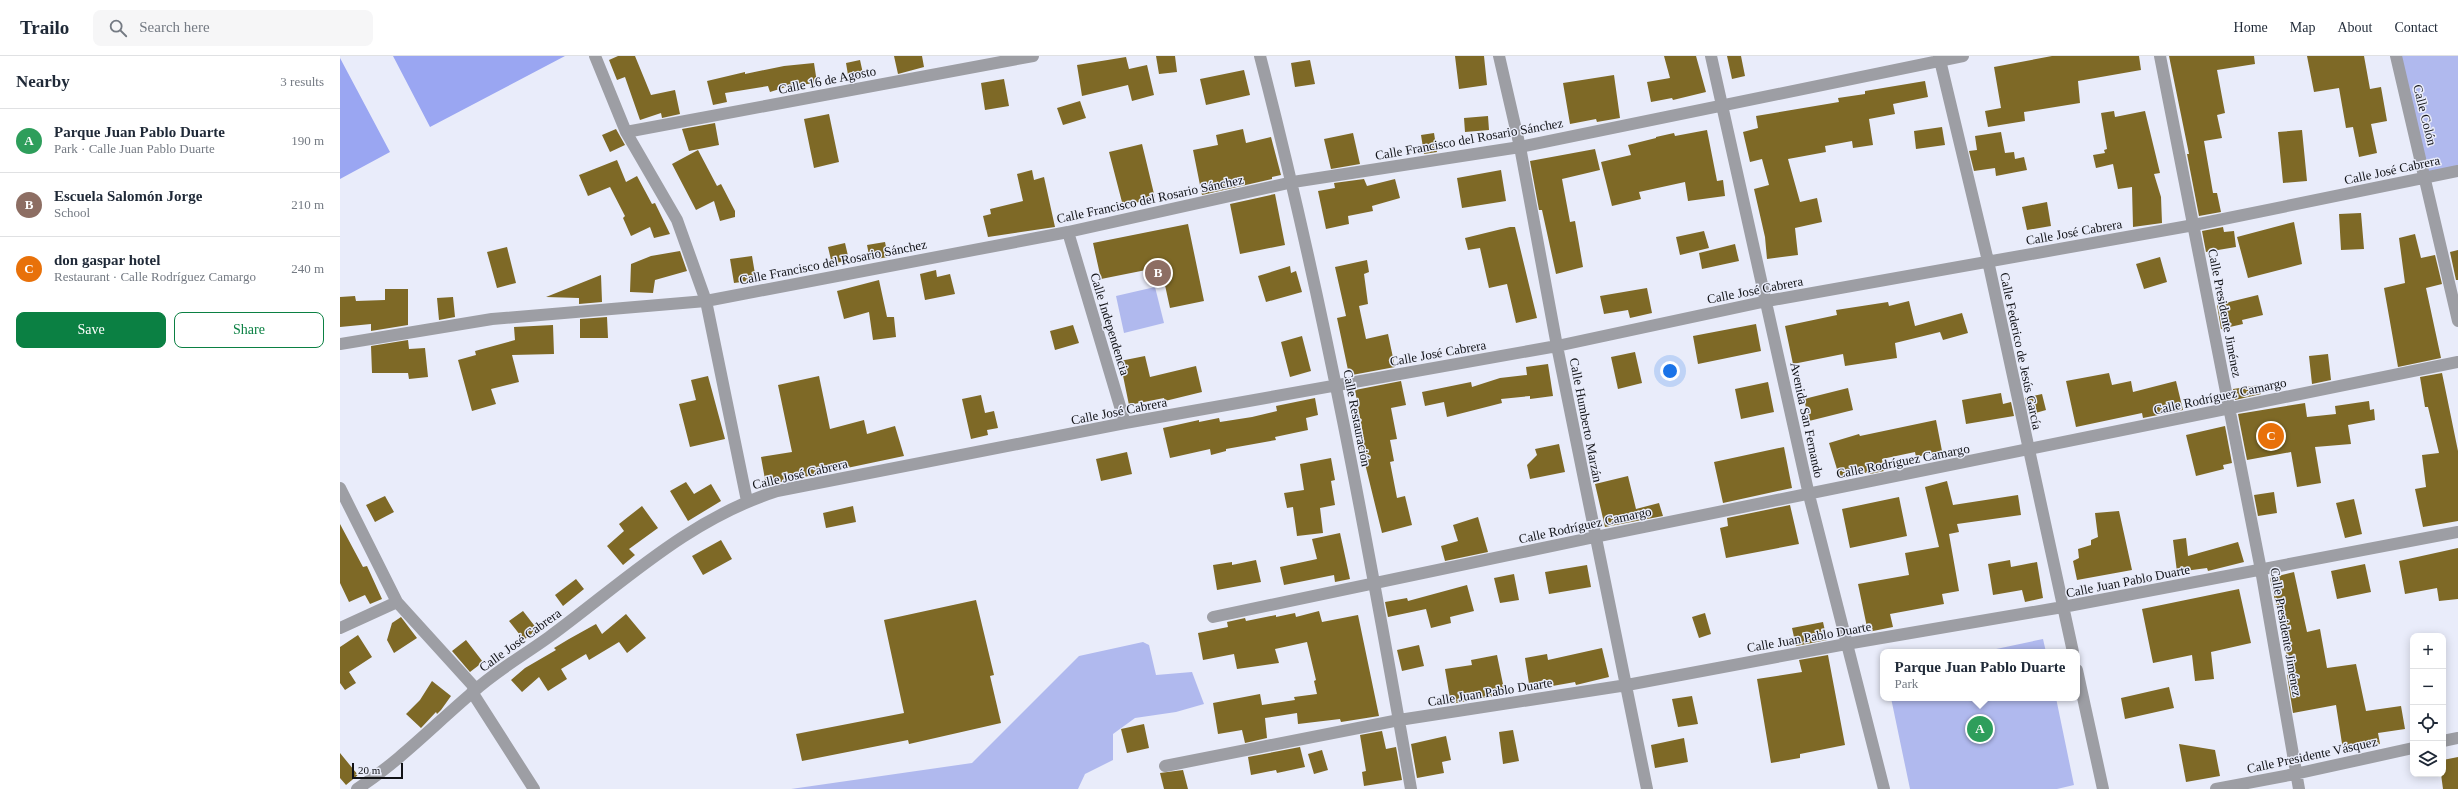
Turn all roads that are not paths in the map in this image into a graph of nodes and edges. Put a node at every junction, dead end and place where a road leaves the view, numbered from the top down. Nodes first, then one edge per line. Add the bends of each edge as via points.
1 (595, 56) edge
2 (1033, 56) edge
3 (1260, 56) edge
4 (1499, 56) edge
5 (1711, 56) edge
6 (1963, 56) edge
7 (2160, 56) edge
8 (2396, 56) edge
9 (1940, 58) edge
10 (1722, 105) junction
11 (626, 132) junction
12 (1520, 147) junction
13 (2458, 171) edge
14 (2426, 178) junction
15 (1293, 182) junction
16 (2194, 225) junction
17 (1068, 232) junction
18 (1988, 261) junction
19 (706, 301) junction
20 (1767, 301) junction
21 (2458, 321) edge
22 (340, 344) edge
23 (1557, 346) junction
24 (2458, 362) edge
25 (1336, 384) junction
26 (2230, 409) junction
27 (1125, 423) junction
28 (2028, 450) junction
29 (340, 488) edge
30 (1809, 495) junction
31 (747, 501) junction
32 (2458, 532) edge
33 (1595, 537) junction
34 (2261, 570) junction
35 (1375, 584) junction
36 (397, 602) junction
37 (2063, 607) junction
38 (1213, 616) dead end
39 (340, 628) edge
40 (1846, 644) junction
41 (2072, 649) edge
42 (2080, 684) edge
43 (1627, 685) junction
44 (474, 691) junction
45 (1399, 720) junction
46 (2458, 738) edge
47 (2446, 740) edge
48 (2410, 749) edge
49 (1165, 766) dead end
50 (2296, 774) junction
51 (357, 789) edge
52 (534, 789) edge
53 (1411, 789) edge
54 (1647, 789) edge
55 (1884, 789) edge
56 (2103, 789) edge
57 (2216, 789) edge
58 (2299, 789) edge

1 - 11 street
2 - 11 street, Calle 16 de Agosto
3 - 15 street, Calle Restauración
4 - 12 street, Calle Humberto Marzán
5 - 10 street, Avenida San Fernando
6 - 9 street, Calle Francisco del Rosario Sánchez
7 - 16 street, Calle Presidente Jiménez
8 - 14 street, Calle Colón
9 - 10 street, Calle Francisco del Rosario Sánchez
9 - 18 street, Calle Federico de Jesús García
10 - 12 street, Calle Francisco del Rosario Sánchez
10 - 20 street, Avenida San Fernando
11 - 19 street via 677,220
12 - 15 street, Calle Francisco del Rosario Sánchez
12 - 23 street, Calle Humberto Marzán
13 - 14 street, Calle José Cabrera
14 - 16 street, Calle José Cabrera
14 - 21 street, Calle Colón
15 - 17 street, Calle Francisco del Rosario Sánchez
15 - 25 street, Calle Restauración
16 - 18 street, Calle José Cabrera
16 - 26 street, Calle Presidente Jiménez
17 - 19 street, Calle Francisco del Rosario Sánchez
17 - 27 street, Calle Independencia
18 - 20 street, Calle José Cabrera
18 - 28 street, Calle Federico de Jesús García
19 - 22 street, Calle Francisco del Rosario Sánchez via 492,319
19 - 31 street
20 - 23 street, Calle José Cabrera
20 - 30 street, Avenida San Fernando
23 - 25 street, Calle José Cabrera
23 - 33 street, Calle Humberto Marzán
24 - 26 street, Calle Rodríguez Camargo
25 - 27 street, Calle José Cabrera
25 - 35 street, Calle Restauración
26 - 28 street, Calle Rodríguez Camargo
26 - 34 street, Calle Presidente Jiménez
27 - 31 street, Calle José Cabrera via 777,491
28 - 30 street, Calle Rodríguez Camargo
28 - 37 street, Calle Federico de Jesús García
29 - 36 street
30 - 33 street, Calle Rodríguez Camargo
30 - 40 street, Avenida San Fernando
31 - 44 street, Calle José Cabrera via 712,518 655,554 550,637
32 - 34 street, Calle Juan Pablo Duarte
33 - 35 street, Calle Rodríguez Camargo
33 - 43 street, Calle Humberto Marzán
34 - 37 street, Calle Juan Pablo Duarte
34 - 50 street, Calle Presidente Jiménez
35 - 38 street, Calle Rodríguez Camargo
35 - 45 street, Calle Restauración
36 - 39 street
36 - 44 street
37 - 40 street, Calle Juan Pablo Duarte
37 - 41 street, Calle Federico de Jesús García
40 - 43 street, Calle Juan Pablo Duarte
40 - 55 street, Avenida San Fernando
42 - 56 street
43 - 45 street, Calle Juan Pablo Duarte
43 - 54 street, Calle Humberto Marzán
44 - 51 street, Calle José Cabrera via 409,752
44 - 52 street
45 - 49 street, Calle Juan Pablo Duarte
45 - 53 street, Calle Restauración
46 - 47 street
48 - 50 street, Calle Presidente Vásquez
50 - 57 street, Calle Presidente Vásquez
50 - 58 street, Calle Presidente Jiménez

